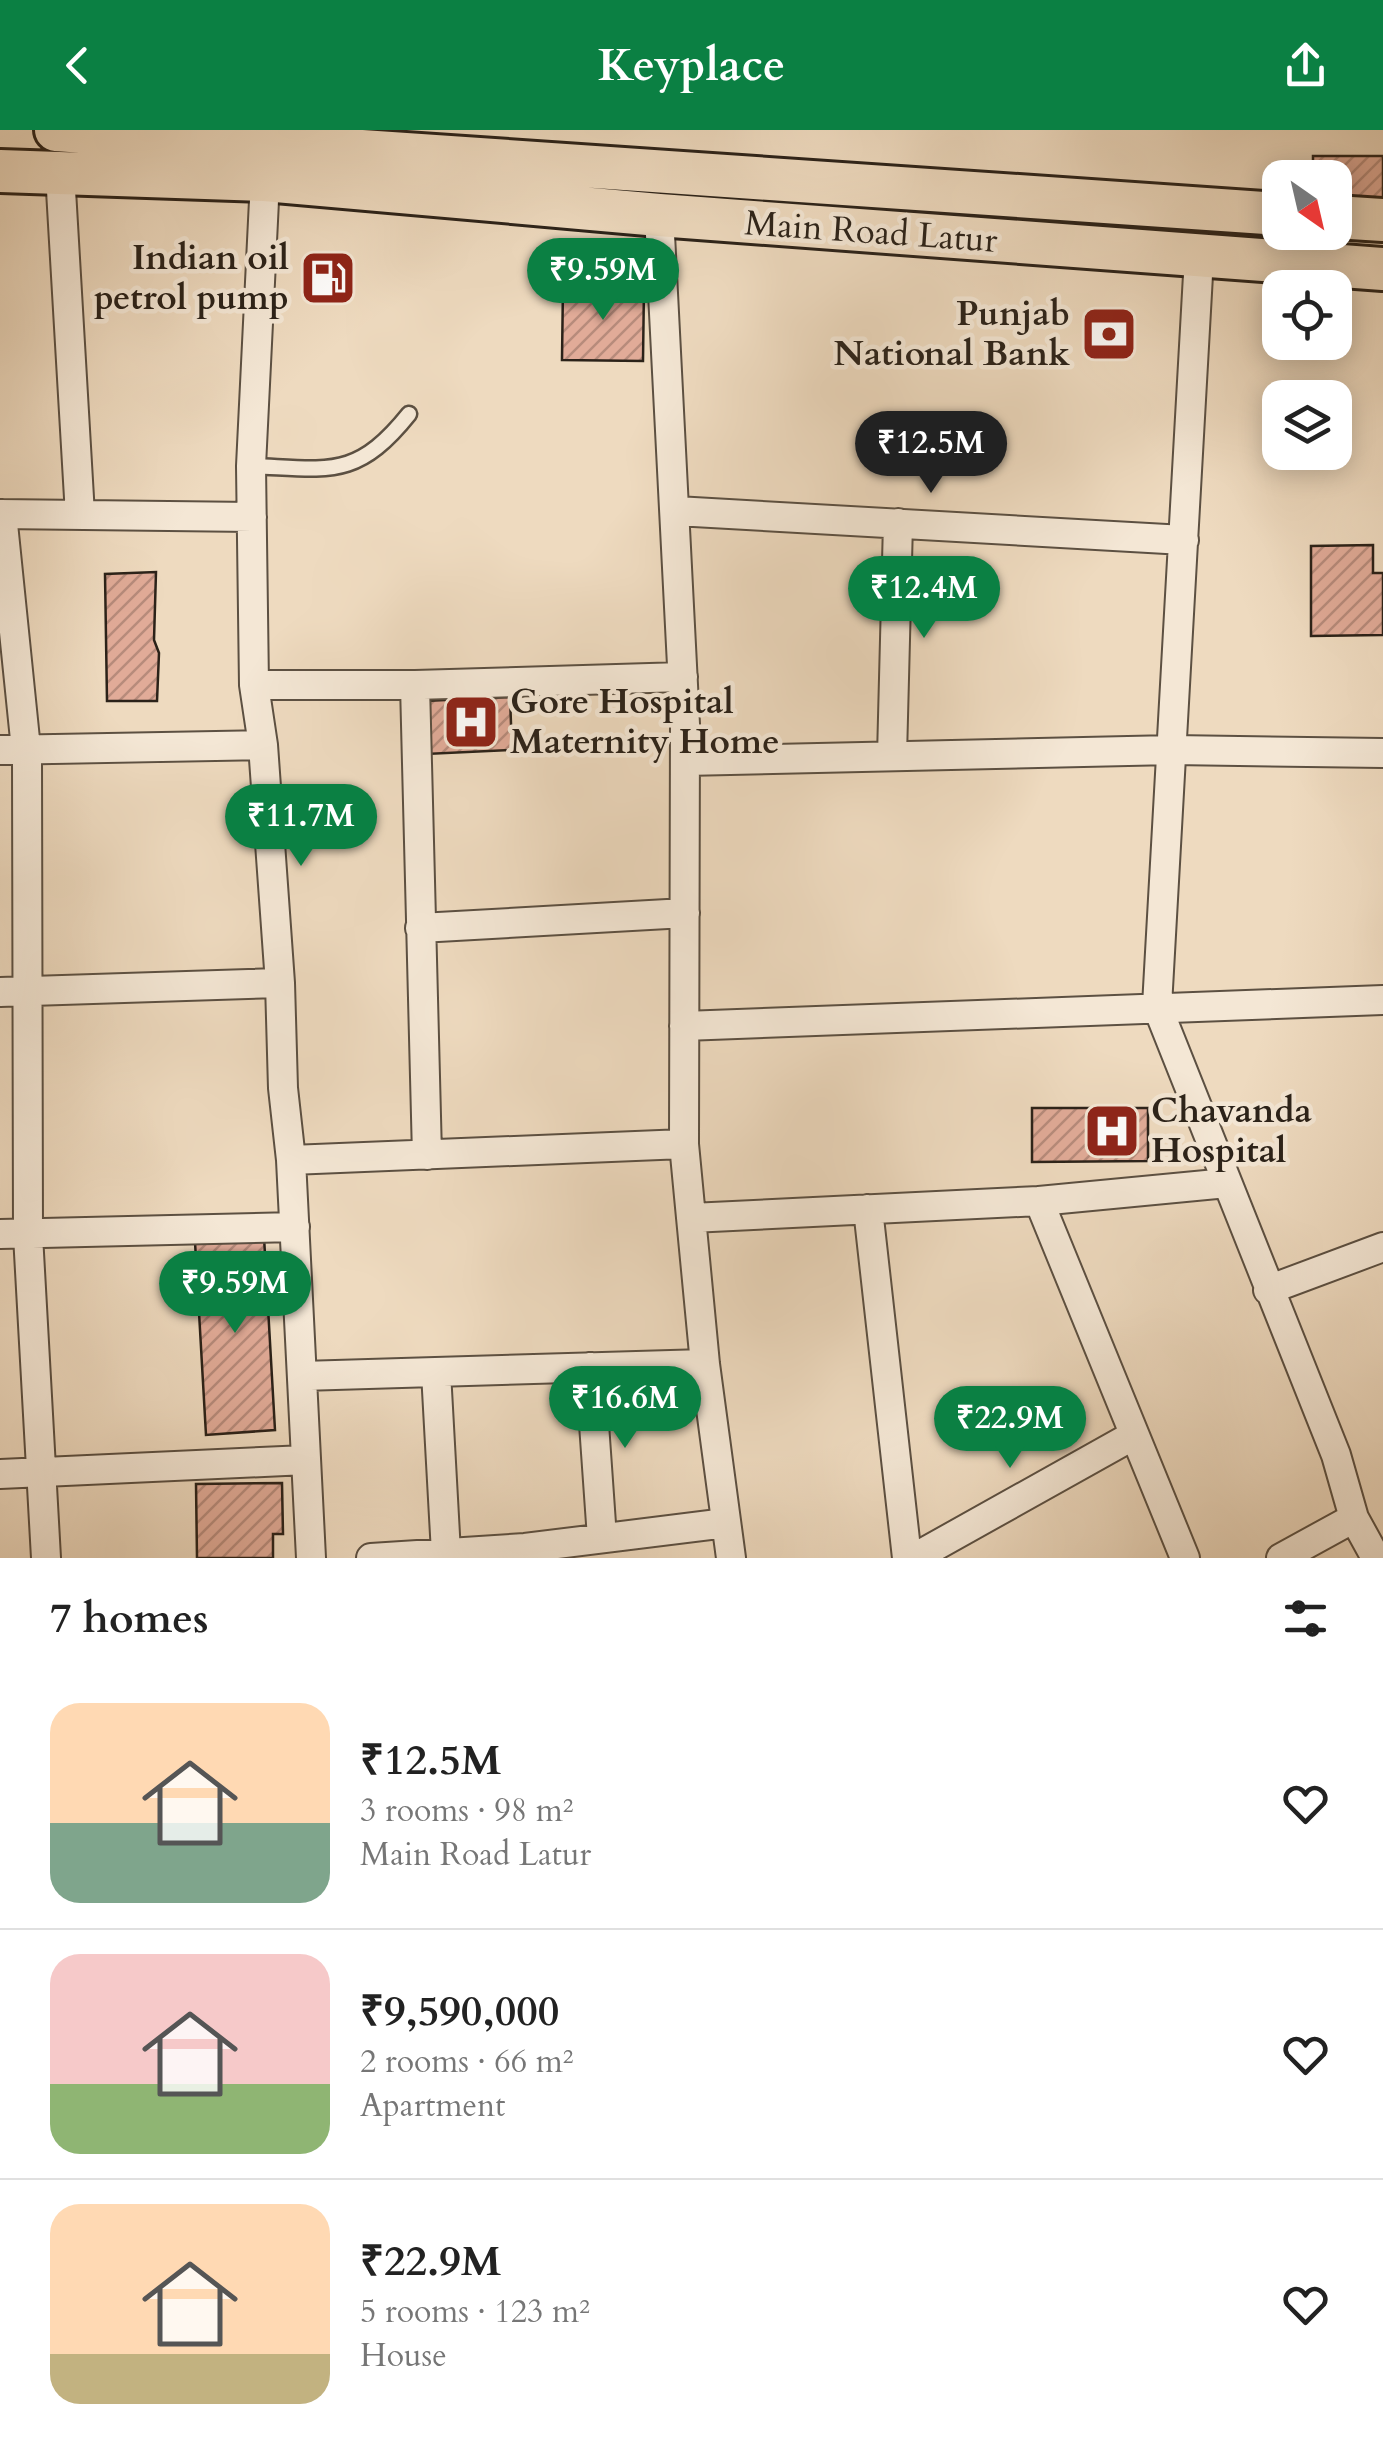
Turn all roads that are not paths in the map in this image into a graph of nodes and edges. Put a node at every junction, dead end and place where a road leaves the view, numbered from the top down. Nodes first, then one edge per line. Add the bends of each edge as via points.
1 (56, 130) edge
2 (0, 171) edge
3 (60, 173) junction
4 (265, 180) junction
5 (1262, 213) edge
6 (659, 215) junction
7 (1352, 219) edge
8 (1383, 220) edge
9 (1200, 257) junction
10 (1383, 269) edge
11 (409, 414) dead end
12 (251, 466) junction
13 (676, 511) junction
14 (1, 514) edge
15 (80, 515) junction
16 (252, 517) junction
17 (898, 523) junction
18 (1184, 540) junction
19 (683, 676) junction
20 (254, 685) junction
21 (414, 685) junction
22 (263, 745) junction
23 (13, 750) edge
24 (1173, 750) junction
25 (1383, 753) edge
26 (892, 756) junction
27 (685, 762) junction
28 (684, 913) junction
29 (420, 928) junction
30 (280, 983) junction
31 (14, 992) edge
32 (1383, 1000) edge
33 (1157, 1006) junction
34 (684, 1026) junction
35 (684, 1144) junction
36 (426, 1154) junction
37 (291, 1160) junction
38 (1228, 1183) junction
39 (1038, 1201) junction
40 (868, 1209) junction
41 (691, 1218) junction
42 (294, 1227) junction
43 (14, 1233) edge
44 (1383, 1247) edge
45 (1268, 1290) junction
46 (705, 1364) junction
47 (590, 1367) junction
48 (436, 1372) junction
49 (302, 1376) junction
50 (1134, 1435) junction
51 (306, 1460) junction
52 (41, 1472) junction
53 (0, 1474) edge
54 (1354, 1518) junction
55 (726, 1524) junction
56 (602, 1538) junction
57 (446, 1553) junction
58 (526, 1553) edge
59 (46, 1558) edge
60 (311, 1558) edge
61 (371, 1558) edge
62 (731, 1558) edge
63 (910, 1558) edge
64 (1185, 1558) edge
65 (1281, 1558) edge
66 (1376, 1558) edge

1 - 5 main road, Main Road Latur
2 - 3 main road, Main Road Latur
3 - 4 main road, Main Road Latur
3 - 15 street
4 - 6 main road, Main Road Latur
4 - 12 street
6 - 9 main road, Main Road Latur
6 - 13 street
7 - 8 main road
9 - 10 main road, Main Road Latur
9 - 18 street
11 - 12 lane via 386,442 353,462 317,469
12 - 16 street
13 - 17 street
13 - 19 street
14 - 15 street
14 - 23 street
15 - 16 street
16 - 20 street
17 - 18 street
17 - 26 street
18 - 24 street
19 - 21 street
19 - 27 street
20 - 21 street
20 - 22 street
21 - 29 street
22 - 23 street
22 - 30 street
23 - 31 street
24 - 25 street
24 - 26 street
24 - 33 street
26 - 27 street
27 - 28 street
28 - 29 street
28 - 34 street
29 - 36 street
30 - 31 street
30 - 37 street
31 - 43 street
32 - 33 street
33 - 34 street
33 - 38 street
34 - 35 street
35 - 36 street
35 - 41 street
36 - 37 street
37 - 42 street
38 - 39 street
38 - 45 street
39 - 40 street
39 - 50 street
40 - 41 street
40 - 63 street
41 - 46 street
42 - 43 street
42 - 49 street
43 - 52 street
44 - 45 street
45 - 54 street via 1336,1455
46 - 47 street
46 - 55 street
47 - 48 street
47 - 56 street
48 - 49 street
48 - 57 street
49 - 51 street
50 - 63 street
50 - 64 street
51 - 52 street
51 - 60 street
52 - 53 street
52 - 59 street
54 - 65 street
54 - 66 street
55 - 56 street
55 - 62 street
56 - 58 street
57 - 58 street
57 - 61 street

